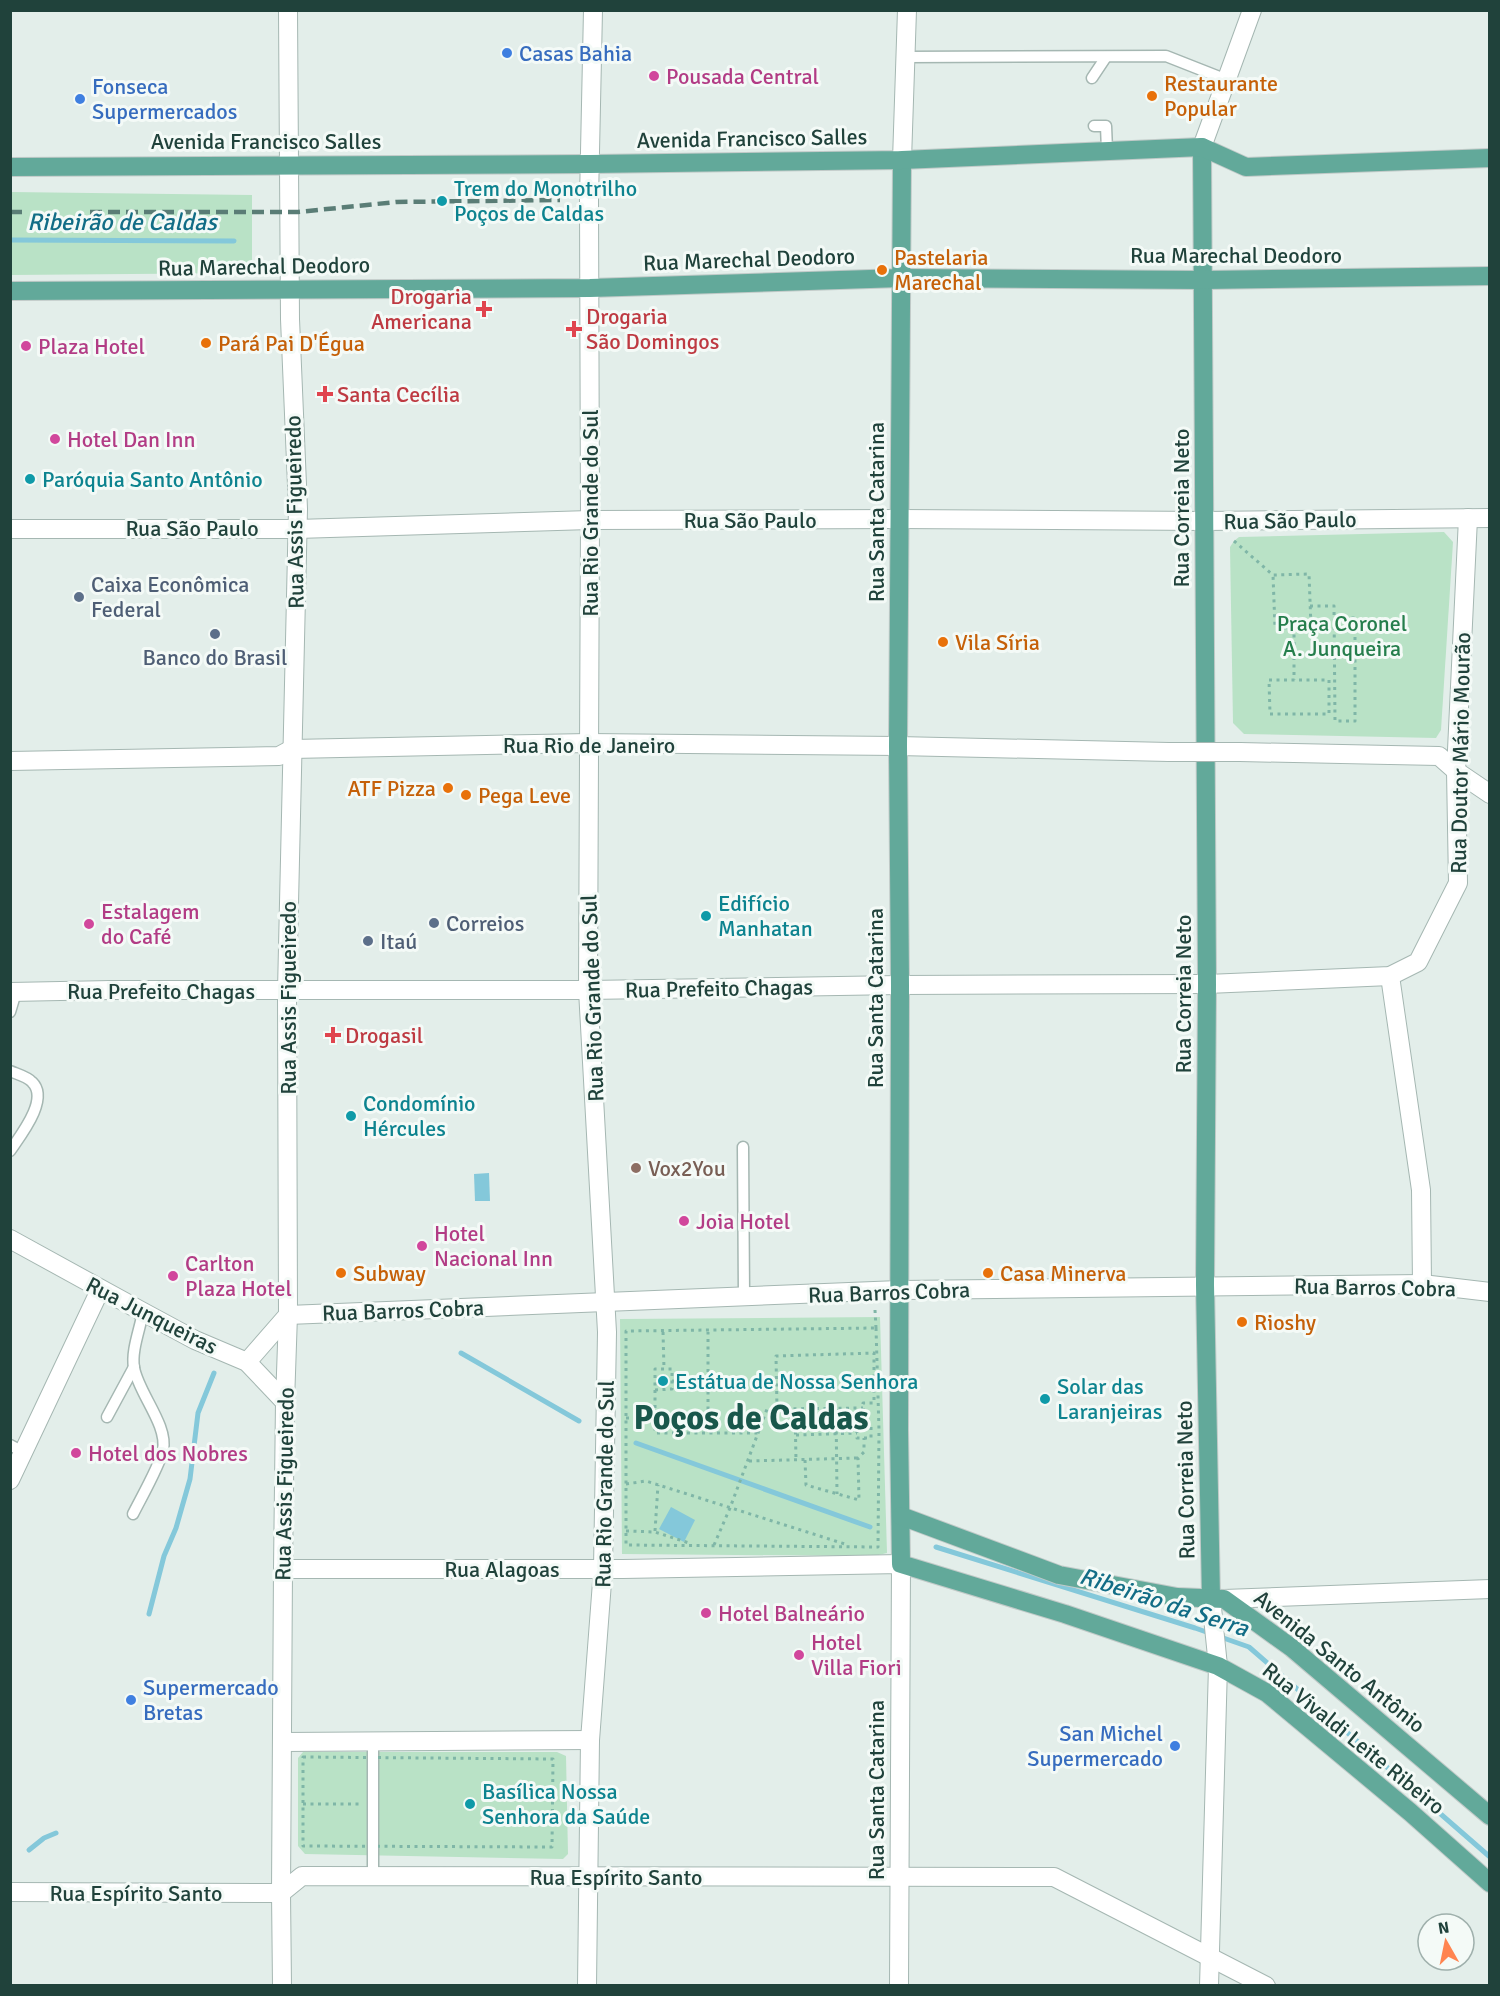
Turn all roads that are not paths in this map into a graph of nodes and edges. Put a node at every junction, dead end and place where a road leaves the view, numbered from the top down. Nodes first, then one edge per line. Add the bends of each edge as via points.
1 (288, 10) edge
2 (593, 10) edge
3 (907, 10) edge
4 (1252, 10) edge
5 (906, 57) junction
6 (1106, 57) junction
7 (1092, 78) dead end
8 (1227, 80) junction
9 (1094, 126) dead end
10 (1202, 147) junction
11 (1107, 150) junction
12 (1490, 158) edge
13 (902, 160) junction
14 (289, 164) junction
15 (590, 164) junction
16 (10, 167) edge
17 (1490, 276) edge
18 (901, 278) junction
19 (1204, 280) junction
20 (590, 288) junction
21 (290, 290) junction
22 (10, 291) edge
23 (1468, 518) junction
24 (1490, 518) edge
25 (900, 519) junction
26 (590, 520) junction
27 (1205, 521) junction
28 (10, 529) edge
29 (297, 529) junction
30 (588, 744) junction
31 (898, 746) junction
32 (292, 749) junction
33 (10, 761) edge
34 (1456, 771) junction
35 (1490, 794) edge
36 (1390, 976) junction
37 (1207, 984) junction
38 (900, 985) junction
39 (588, 990) junction
40 (287, 991) junction
41 (13, 992) edge
42 (10, 1012) edge
43 (10, 1071) edge
44 (743, 1147) dead end
45 (10, 1151) edge
46 (10, 1239) edge
47 (1422, 1284) junction
48 (1205, 1285) junction
49 (100, 1290) junction
50 (899, 1290) junction
51 (1490, 1292) edge
52 (744, 1296) junction
53 (605, 1301) junction
54 (143, 1312) junction
55 (288, 1315) junction
56 (247, 1362) junction
57 (134, 1367) junction
58 (285, 1402) junction
59 (107, 1417) dead end
60 (17, 1449) edge
61 (10, 1480) edge
62 (133, 1514) dead end
63 (901, 1516) junction
64 (901, 1564) junction
65 (283, 1569) junction
66 (603, 1569) junction
67 (1490, 1589) edge
68 (1218, 1598) junction
69 (1218, 1660) junction
70 (590, 1740) junction
71 (283, 1742) junction
72 (373, 1750) junction
73 (1490, 1816) edge
74 (590, 1876) junction
75 (373, 1877) junction
76 (900, 1878) junction
77 (1490, 1883) edge
78 (10, 1892) edge
79 (281, 1893) junction
80 (1209, 1956) junction
81 (282, 1986) edge
82 (587, 1986) edge
83 (899, 1986) edge
84 (1209, 1986) edge
85 (1266, 1986) edge

1 - 14 street, Rua Assis Figueiredo
2 - 15 street, Rua Rio Grande do Sul
3 - 5 street, Rua Santa Catarina
4 - 8 street, Rua Correia Neto
5 - 6 lane
5 - 13 street, Rua Santa Catarina
6 - 7 lane
6 - 8 lane via 1166,56
8 - 10 street, Rua Correia Neto
9 - 11 lane via 1106,126
10 - 11 main road, Avenida Francisco Salles
10 - 12 main road, Avenida Francisco Salles via 1246,167
10 - 19 main road, Rua Correia Neto
11 - 13 main road, Avenida Francisco Salles
13 - 15 main road, Avenida Francisco Salles
13 - 18 main road, Rua Santa Catarina
14 - 15 main road, Avenida Francisco Salles
14 - 16 main road, Avenida Francisco Salles
14 - 21 street, Rua Assis Figueiredo
15 - 20 street, Rua Rio Grande do Sul
17 - 19 main road, Rua Marechal Deodoro
18 - 19 main road, Rua Marechal Deodoro
18 - 20 main road, Rua Marechal Deodoro
18 - 25 main road, Rua Santa Catarina
19 - 27 main road, Rua Correia Neto
20 - 21 main road, Rua Marechal Deodoro
20 - 26 street, Rua Rio Grande do Sul
21 - 22 main road, Rua Marechal Deodoro
21 - 29 street, Rua Assis Figueiredo
23 - 24 street, Rua São Paulo
23 - 27 street, Rua São Paulo
23 - 34 street, Rua Doutor Mário Mourão
25 - 26 street, Rua São Paulo
25 - 27 street, Rua São Paulo
25 - 31 main road, Rua Santa Catarina
26 - 29 street, Rua São Paulo
26 - 30 street, Rua Rio Grande do Sul
27 - 37 main road, Rua Correia Neto
28 - 29 street, Rua São Paulo
29 - 32 street, Rua Assis Figueiredo
30 - 31 street, Rua Rio de Janeiro
30 - 32 street, Rua Rio de Janeiro
30 - 39 street, Rua Rio Grande do Sul
31 - 34 street, Rua Rio de Janeiro, bridge via 1438,756
31 - 38 main road, Rua Santa Catarina
32 - 33 street, Rua Rio de Janeiro via 279,756
32 - 40 street, Rua Assis Figueiredo
34 - 35 street
34 - 36 street, Rua Doutor Mário Mourão via 1458,883 1418,962
36 - 37 street, Rua Prefeito Chagas
36 - 47 street via 1421,1190
37 - 38 street, Rua Prefeito Chagas
37 - 48 main road, Rua Correia Neto
38 - 39 street, Rua Prefeito Chagas
38 - 50 main road, Rua Santa Catarina
39 - 40 street, Rua Prefeito Chagas
39 - 53 street, Rua Rio Grande do Sul
40 - 41 street, Rua Prefeito Chagas
40 - 55 street, Rua Assis Figueiredo
41 - 42 lane
43 - 45 lane via 33,1082 39,1094 34,1114
44 - 52 lane
46 - 49 street, Rua Junqueiras
47 - 48 street, Rua Barros Cobra
47 - 51 street, Rua Barros Cobra
48 - 50 street, Rua Barros Cobra
48 - 68 main road, Rua Correia Neto
49 - 54 street, Rua Junqueiras
49 - 60 street
50 - 52 street, Rua Barros Cobra
50 - 63 main road, Rua Santa Catarina
52 - 53 street, Rua Barros Cobra
53 - 55 street, Rua Barros Cobra
53 - 66 street, Rua Rio Grande do Sul
54 - 56 street, Rua Junqueiras
54 - 57 lane
55 - 56 street
55 - 58 street, Rua Assis Figueiredo
56 - 58 street, Rua Junqueiras
57 - 59 lane
57 - 62 lane via 164,1435 163,1451
58 - 65 street, Rua Assis Figueiredo
60 - 61 street
63 - 64 main road, Rua Santa Catarina
63 - 68 main road via 1059,1575 1177,1597
64 - 66 street, Rua Alagoas
64 - 69 main road, Rua Vivaldi Leite Ribeiro
64 - 76 street, Rua Santa Catarina
65 - 66 street, Rua Alagoas
65 - 71 street, Rua Assis Figueiredo
66 - 70 street, Rua Rio Grande do Sul
67 - 68 street
68 - 69 street, Rua Correia Neto
68 - 73 main road, Avenida Santo Antônio via 1292,1648
69 - 77 main road, Rua Vivaldi Leite Ribeiro via 1267,1693
69 - 80 street, Rua Correia Neto
70 - 72 street
70 - 74 street, Rua Rio Grande do Sul
71 - 72 street
71 - 79 street, Rua Assis Figueiredo
72 - 75 lane
74 - 75 street, Rua Espírito Santo
74 - 76 street, Rua Espírito Santo
74 - 82 street, Rua Rio Grande do Sul
75 - 79 street, Rua Espírito Santo via 302,1876
76 - 80 street, Rua Espírito Santo via 1054,1877
76 - 83 street, Rua Santa Catarina
78 - 79 street, Rua Espírito Santo
79 - 81 street, Rua Assis Figueiredo
80 - 84 street, Rua Correia Neto
80 - 85 street, Rua Espírito Santo

